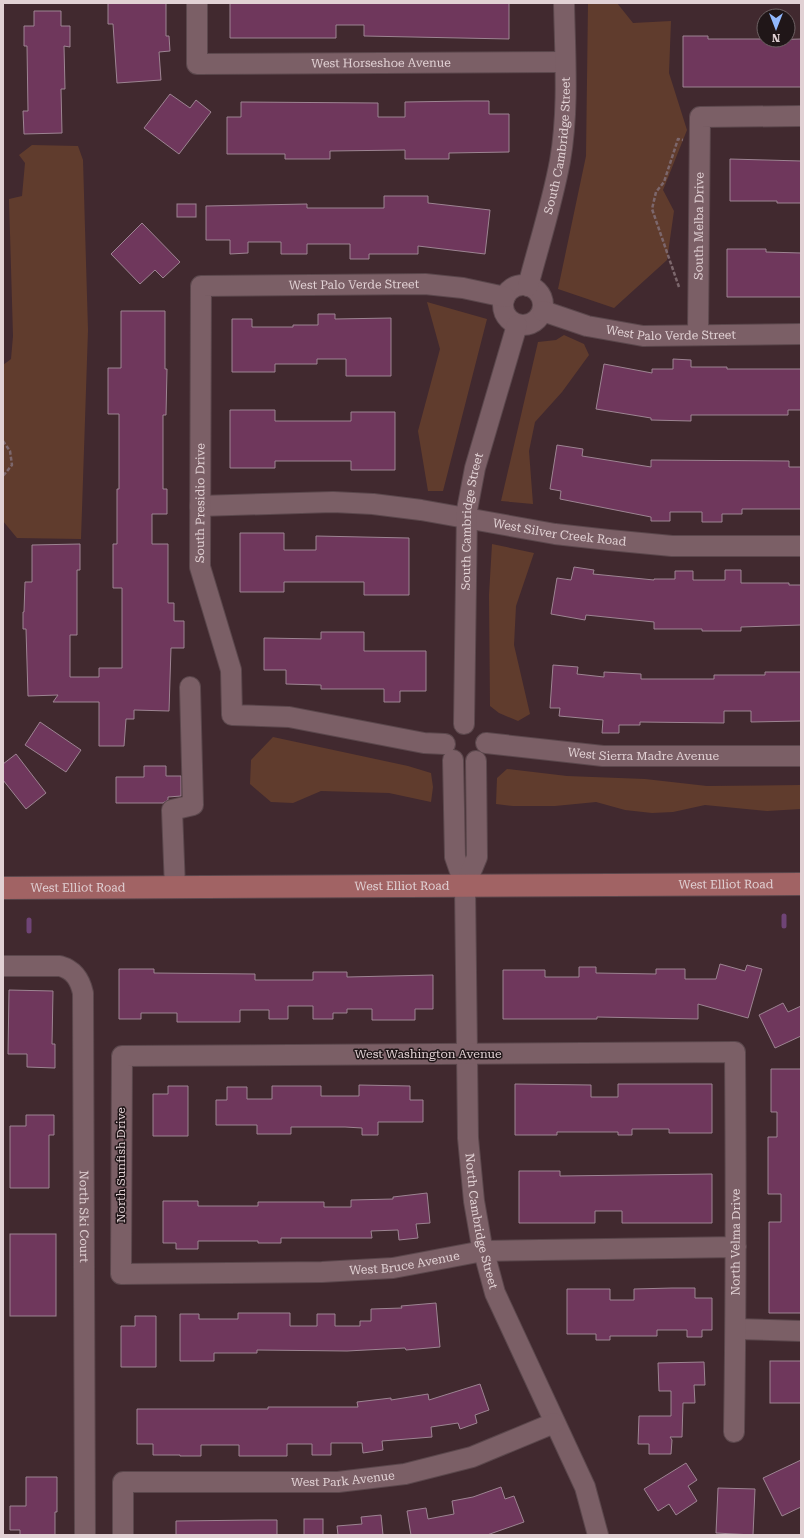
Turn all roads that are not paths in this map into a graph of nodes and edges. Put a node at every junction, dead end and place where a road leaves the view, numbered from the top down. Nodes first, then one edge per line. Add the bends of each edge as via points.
1 (197, 3) edge
2 (564, 3) edge
3 (565, 62) junction
4 (801, 116) edge
5 (201, 286) joint
6 (528, 286) junction
7 (505, 297) junction
8 (543, 311) junction
9 (518, 324) junction
10 (801, 334) edge
11 (698, 335) junction
12 (200, 506) junction
13 (467, 518) junction
14 (801, 546) edge
15 (190, 687) dead end
16 (464, 724) junction
17 (486, 743) junction
18 (449, 752) junction
19 (801, 756) edge
20 (476, 761) junction
21 (801, 884) edge
22 (465, 886) junction
23 (3, 888) edge
24 (175, 888) junction
25 (3, 966) edge
26 (735, 1052) joint
27 (467, 1054) junction
28 (122, 1056) joint
29 (736, 1247) junction
30 (483, 1251) junction
31 (121, 1274) joint
32 (736, 1329) junction
33 (801, 1331) edge
34 (554, 1423) junction
35 (734, 1432) dead end
36 (85, 1535) edge
37 (123, 1535) edge
38 (598, 1535) edge

1 - 3 street, West Horseshoe Avenue via 197,64
2 - 3 street, South Cambridge Street
3 - 6 street, South Cambridge Street via 565,115 560,161
4 - 11 street, South Melba Drive via 700,117
5 - 7 street, West Palo Verde Street via 425,284 463,288
5 - 12 street, South Presidio Drive
6 - 7 street via 515,287
6 - 8 street via 539,293 544,304
7 - 9 street via 506,317
8 - 9 street via 540,317 530,324
8 - 11 street, West Palo Verde Street via 587,326 643,336
9 - 13 street, South Cambridge Street via 475,468
10 - 11 street, West Palo Verde Street
12 - 13 street, West Silver Creek Road via 333,502 421,510
12 - 18 street, South Presidio Drive via 200,567 231,670 232,715 289,717 424,743
13 - 14 street, West Silver Creek Road via 555,534 672,546
13 - 16 street, South Cambridge Street
15 - 24 street via 193,805 172,810
16 - 17 street via 471,725 481,732
16 - 18 street via 449,732
17 - 19 street, West Sierra Madre Avenue via 603,756
17 - 20 street via 484,753
18 - 20 street via 465,764
18 - 22 street via 455,857
20 - 22 street via 477,857
21 - 22 main road, West Elliot Road
22 - 24 main road, West Elliot Road
22 - 27 street, North Cambridge Street
23 - 24 main road, West Elliot Road
25 - 36 street, North Ski Court via 60,966 76,975 83,993
26 - 27 street, West Washington Avenue
26 - 29 street, North Velma Drive
27 - 28 street, West Washington Avenue
27 - 30 street, North Cambridge Street via 468,1138 474,1201
28 - 31 street, North Sunfish Drive
29 - 30 street, West Bruce Avenue
29 - 32 street, North Velma Drive
30 - 31 street, West Bruce Avenue via 393,1268 322,1272
30 - 34 street, North Cambridge Street via 494,1293
32 - 33 street
32 - 35 street, North Velma Drive
34 - 37 street, West Park Avenue via 472,1457 405,1474 338,1482 123,1482
34 - 38 street, North Cambridge Street via 585,1487

